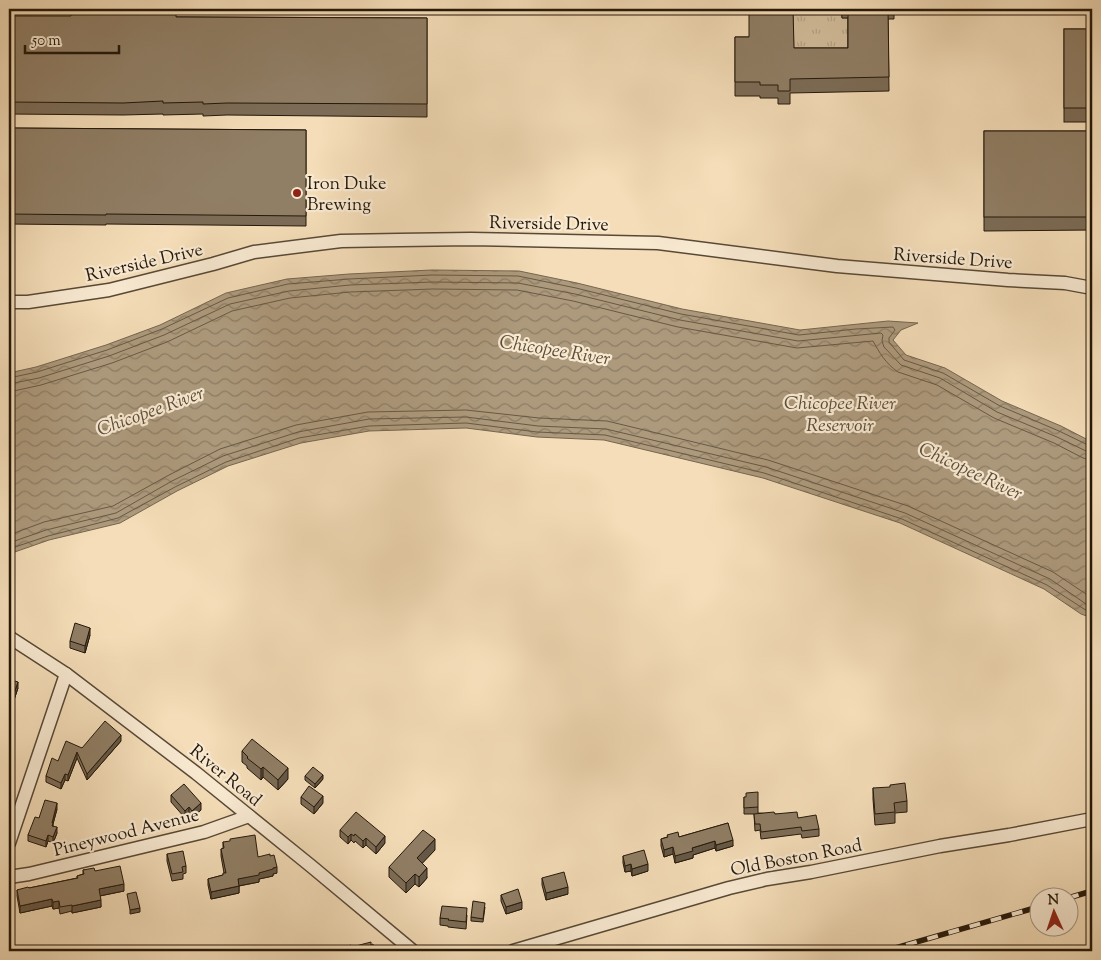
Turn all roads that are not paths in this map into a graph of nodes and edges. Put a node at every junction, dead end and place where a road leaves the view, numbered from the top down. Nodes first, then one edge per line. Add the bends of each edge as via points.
1 (1092, 288) edge
2 (9, 302) edge
3 (9, 638) edge
4 (66, 674) junction
5 (249, 816) junction
6 (1092, 819) edge
7 (9, 843) edge
8 (9, 877) edge
9 (413, 951) edge
10 (513, 951) edge

1 - 2 street, Riverside Drive via 1065,283 837,266 658,242 471,239 342,241 254,252 108,290
3 - 4 street, River Road
4 - 5 street, River Road
4 - 7 street
5 - 8 street, Pineywood Avenue via 204,832
5 - 9 street, River Road
6 - 10 street, Old Boston Road via 767,879

